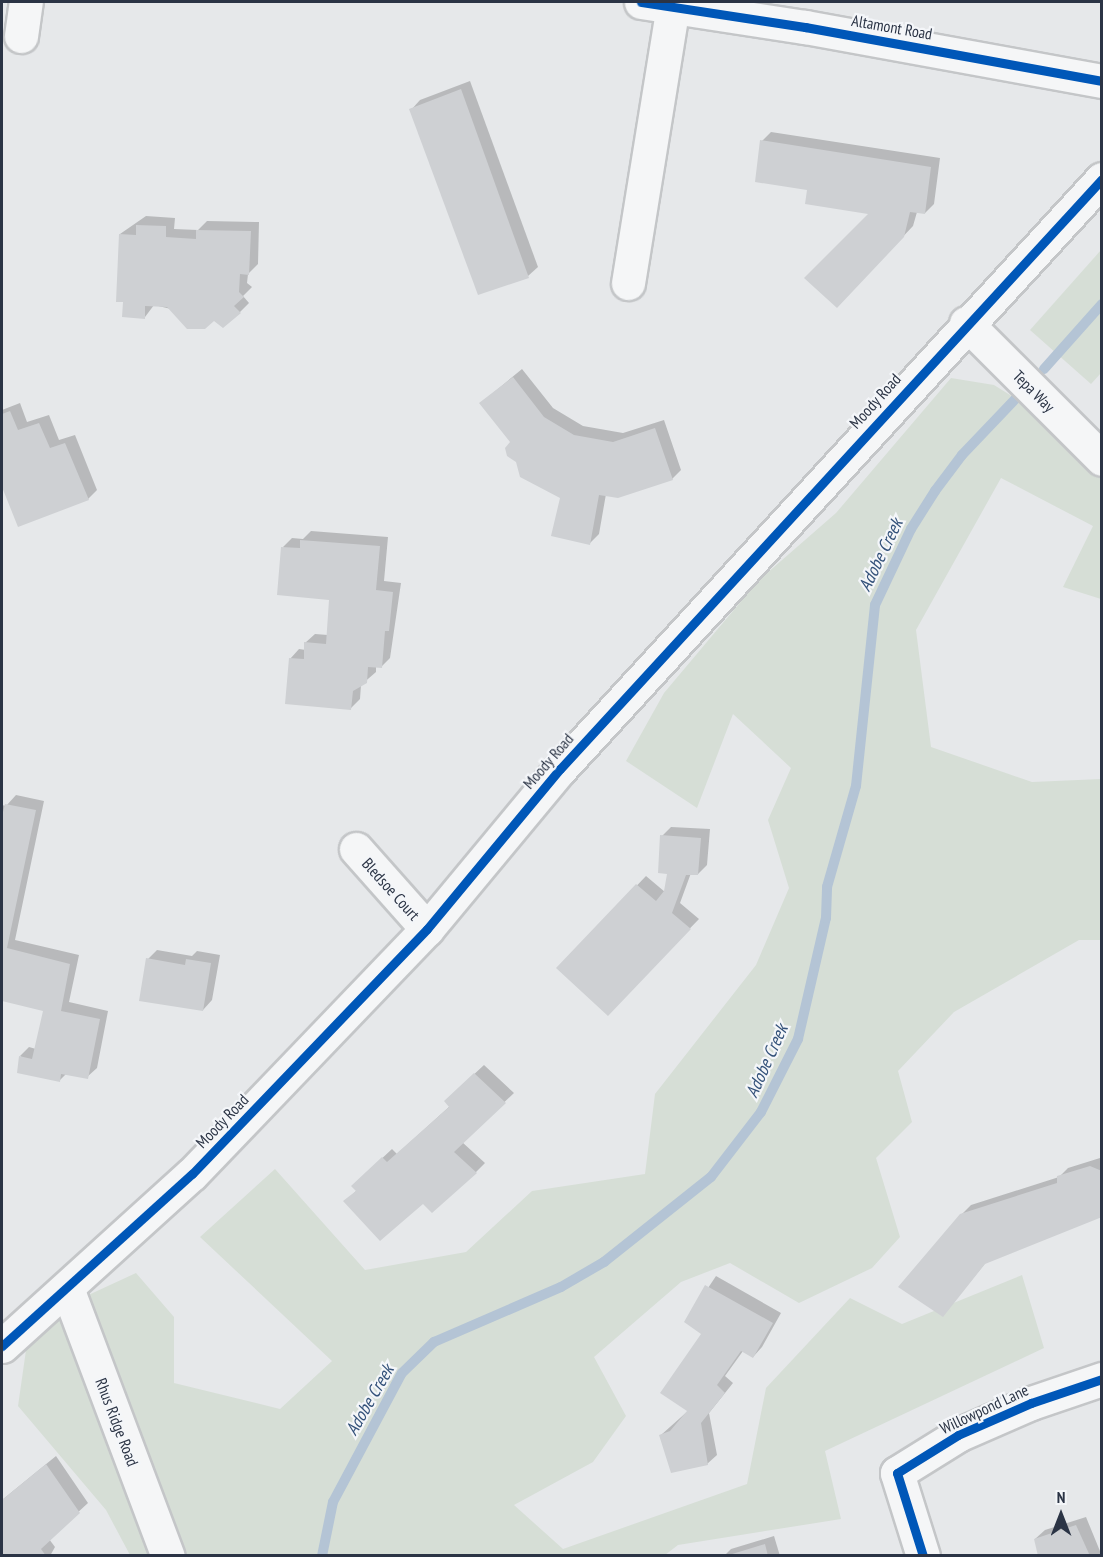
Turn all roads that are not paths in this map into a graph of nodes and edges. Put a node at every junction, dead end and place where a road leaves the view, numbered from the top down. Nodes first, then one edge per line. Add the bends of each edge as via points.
1 (26, 2) edge
2 (640, 2) edge
3 (673, 6) junction
4 (21, 36) dead end
5 (1101, 81) edge
6 (1101, 179) edge
7 (628, 283) dead end
8 (966, 323) junction
9 (1101, 459) edge
10 (356, 849) dead end
11 (426, 929) junction
12 (67, 1288) junction
13 (2, 1346) edge
14 (1101, 1379) edge
15 (168, 1556) edge
16 (922, 1556) edge

1 - 4 street
2 - 3 street, Altamont Road
3 - 5 street, Altamont Road
3 - 7 street
6 - 8 street, Moody Road
8 - 9 street, Tepa Way
8 - 11 street, Moody Road via 560,768
10 - 11 street, Bledsoe Court
11 - 12 street, Moody Road via 192,1174
12 - 13 street, Moody Road
12 - 15 street, Rhus Ridge Road
14 - 16 street, Willowpond Lane via 1030,1403 958,1435 897,1473

